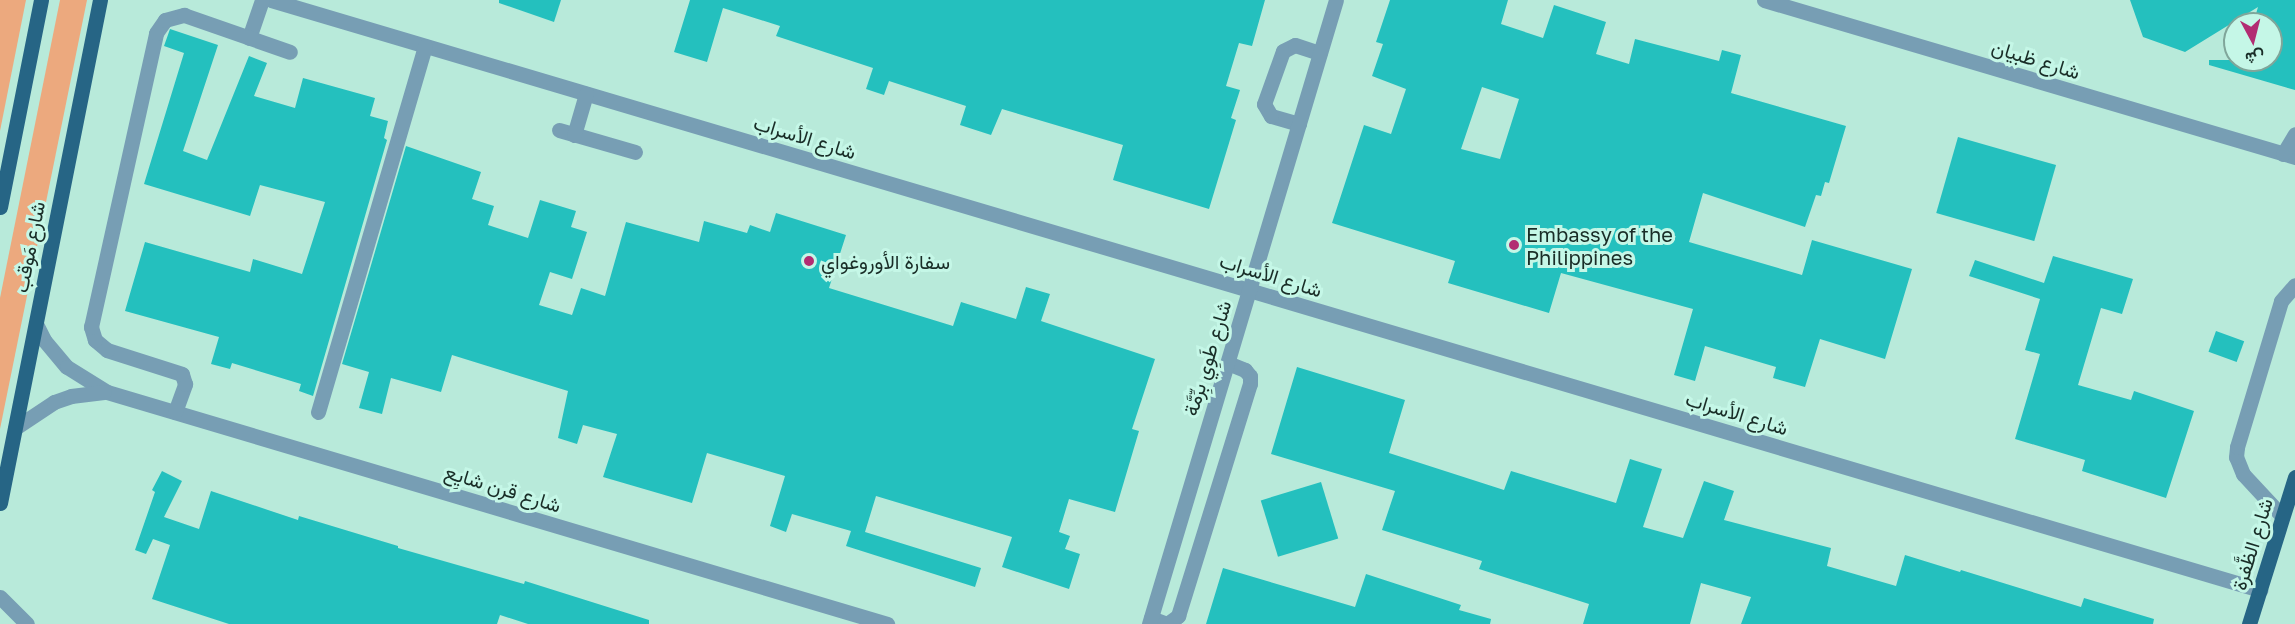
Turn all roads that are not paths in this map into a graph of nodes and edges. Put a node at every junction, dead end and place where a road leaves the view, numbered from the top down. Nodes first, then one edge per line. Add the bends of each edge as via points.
1 (41, 0) edge
2 (100, 0) edge
3 (262, 0) edge
4 (271, 0) edge
5 (1336, 0) edge
6 (1764, 0) edge
7 (302, 4) edge
8 (249, 38) junction
9 (426, 46) junction
10 (290, 52) dead end
11 (1320, 53) junction
12 (586, 93) junction
13 (1299, 124) junction
14 (2295, 134) edge
15 (635, 152) dead end
16 (2289, 156) edge
17 (0, 207) edge
18 (2295, 285) edge
19 (1250, 290) junction
20 (36, 324) junction
21 (1228, 363) junction
22 (107, 392) junction
23 (175, 412) junction
24 (318, 412) dead end
25 (15, 428) junction
26 (2295, 477) edge
27 (0, 503) edge
28 (2282, 516) junction
29 (2260, 590) junction
30 (0, 597) edge
31 (1150, 621) edge
32 (27, 624) edge
33 (887, 624) edge
34 (2249, 624) edge

1 - 17 main road, شارع مَوقب
2 - 20 main road, شارع مَوقب
3 - 8 street
4 - 7 street, شارع الأسراب
5 - 11 street, شارع طَوِي بِرِّمَّة
6 - 16 street, شارع ظبيان
7 - 9 street, شارع الأسراب
8 - 10 street
8 - 23 street via 184,15 171,17 156,33 92,321 92,334 100,346 182,374 185,384
9 - 12 street, شارع الأسراب
9 - 24 street
11 - 13 street, شارع طَوِي بِرِّمَّة
11 - 13 street via 1295,45 1283,51 1264,104 1271,116
12 - 15 street via 567,132
12 - 19 street, شارع الأسراب
13 - 19 street, شارع طَوِي بِرِّمَّة
14 - 16 street
18 - 28 street via 2281,301 2236,457 2243,474
19 - 21 street, شارع طَوِي بِرِّمَّة
19 - 29 street, شارع الأسراب
20 - 22 street, شارع قرن شايِع via 67,367
20 - 25 main road, شارع مَوقب
21 - 31 street, شارع طَوِي بِرِّمَّة
21 - 31 street via 1250,376 1246,395 1178,616 1167,624
22 - 23 street, شارع قرن شايِع
22 - 25 street, شارع قرن شايِع via 54,402
23 - 33 street, شارع قرن شايِع
25 - 27 main road, شارع مَوقب
26 - 28 main road, شارع الظَّفرة
28 - 29 main road, شارع الظَّفرة
29 - 34 main road, شارع الظَّفرة
30 - 32 street

